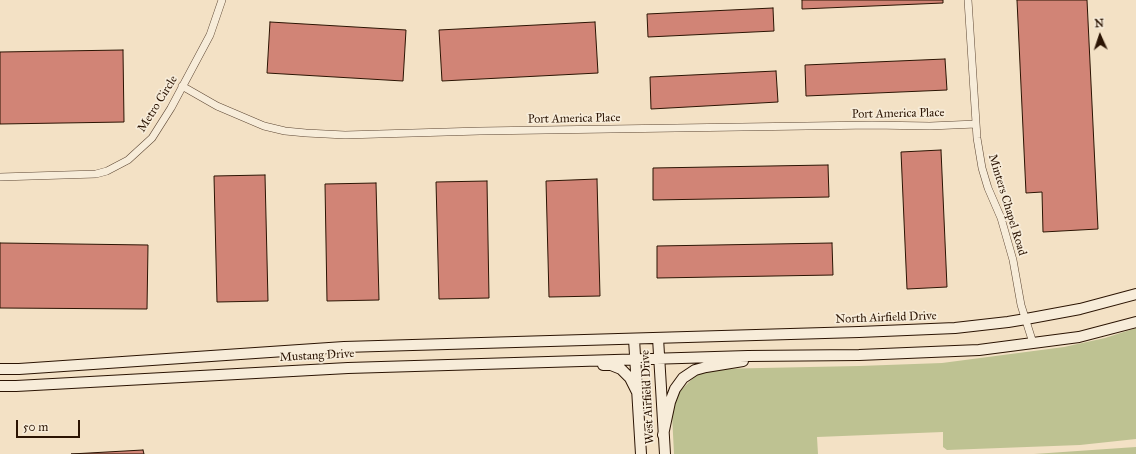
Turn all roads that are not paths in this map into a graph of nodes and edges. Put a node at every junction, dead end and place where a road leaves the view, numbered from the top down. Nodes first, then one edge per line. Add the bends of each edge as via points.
1 (222, 0) edge
2 (968, 0) edge
3 (182, 86) junction
4 (976, 124) junction
5 (0, 177) edge
6 (1136, 294) edge
7 (1026, 319) junction
8 (1136, 322) edge
9 (634, 338) junction
10 (658, 338) junction
11 (1033, 343) junction
12 (786, 356) junction
13 (659, 358) junction
14 (636, 359) junction
15 (517, 362) junction
16 (0, 369) edge
17 (0, 386) edge
18 (637, 392) junction
19 (663, 435) junction
20 (642, 454) edge
21 (664, 454) edge

1 - 3 street, Metro Circle via 210,35
2 - 4 street, Minters Chapel Road
3 - 4 street, Port America Place via 217,106 264,126 285,131 344,135
3 - 5 street, Metro Circle via 152,138 128,160 107,171 96,174
4 - 7 street, Minters Chapel Road via 982,168 1007,238
6 - 7 main road, North Airfield Drive
7 - 10 main road, North Airfield Drive via 923,330
7 - 11 street, Minters Chapel Road
8 - 11 main road via 1079,337
9 - 10 main road, North Airfield Drive
9 - 14 main road, West Airfield Drive
9 - 16 main road, Mustang Drive via 344,347
10 - 13 main road, West Airfield Drive
11 - 12 main road via 971,350
12 - 13 main road
12 - 19 main road via 695,370 683,378 675,389
13 - 14 main road
13 - 19 main road, West Airfield Drive
14 - 15 main road, Mustang Drive
14 - 18 main road, West Airfield Drive
15 - 17 main road, Mustang Drive
15 - 18 main road via 611,365 621,369 630,378
18 - 20 main road, West Airfield Drive
19 - 21 main road, West Airfield Drive

